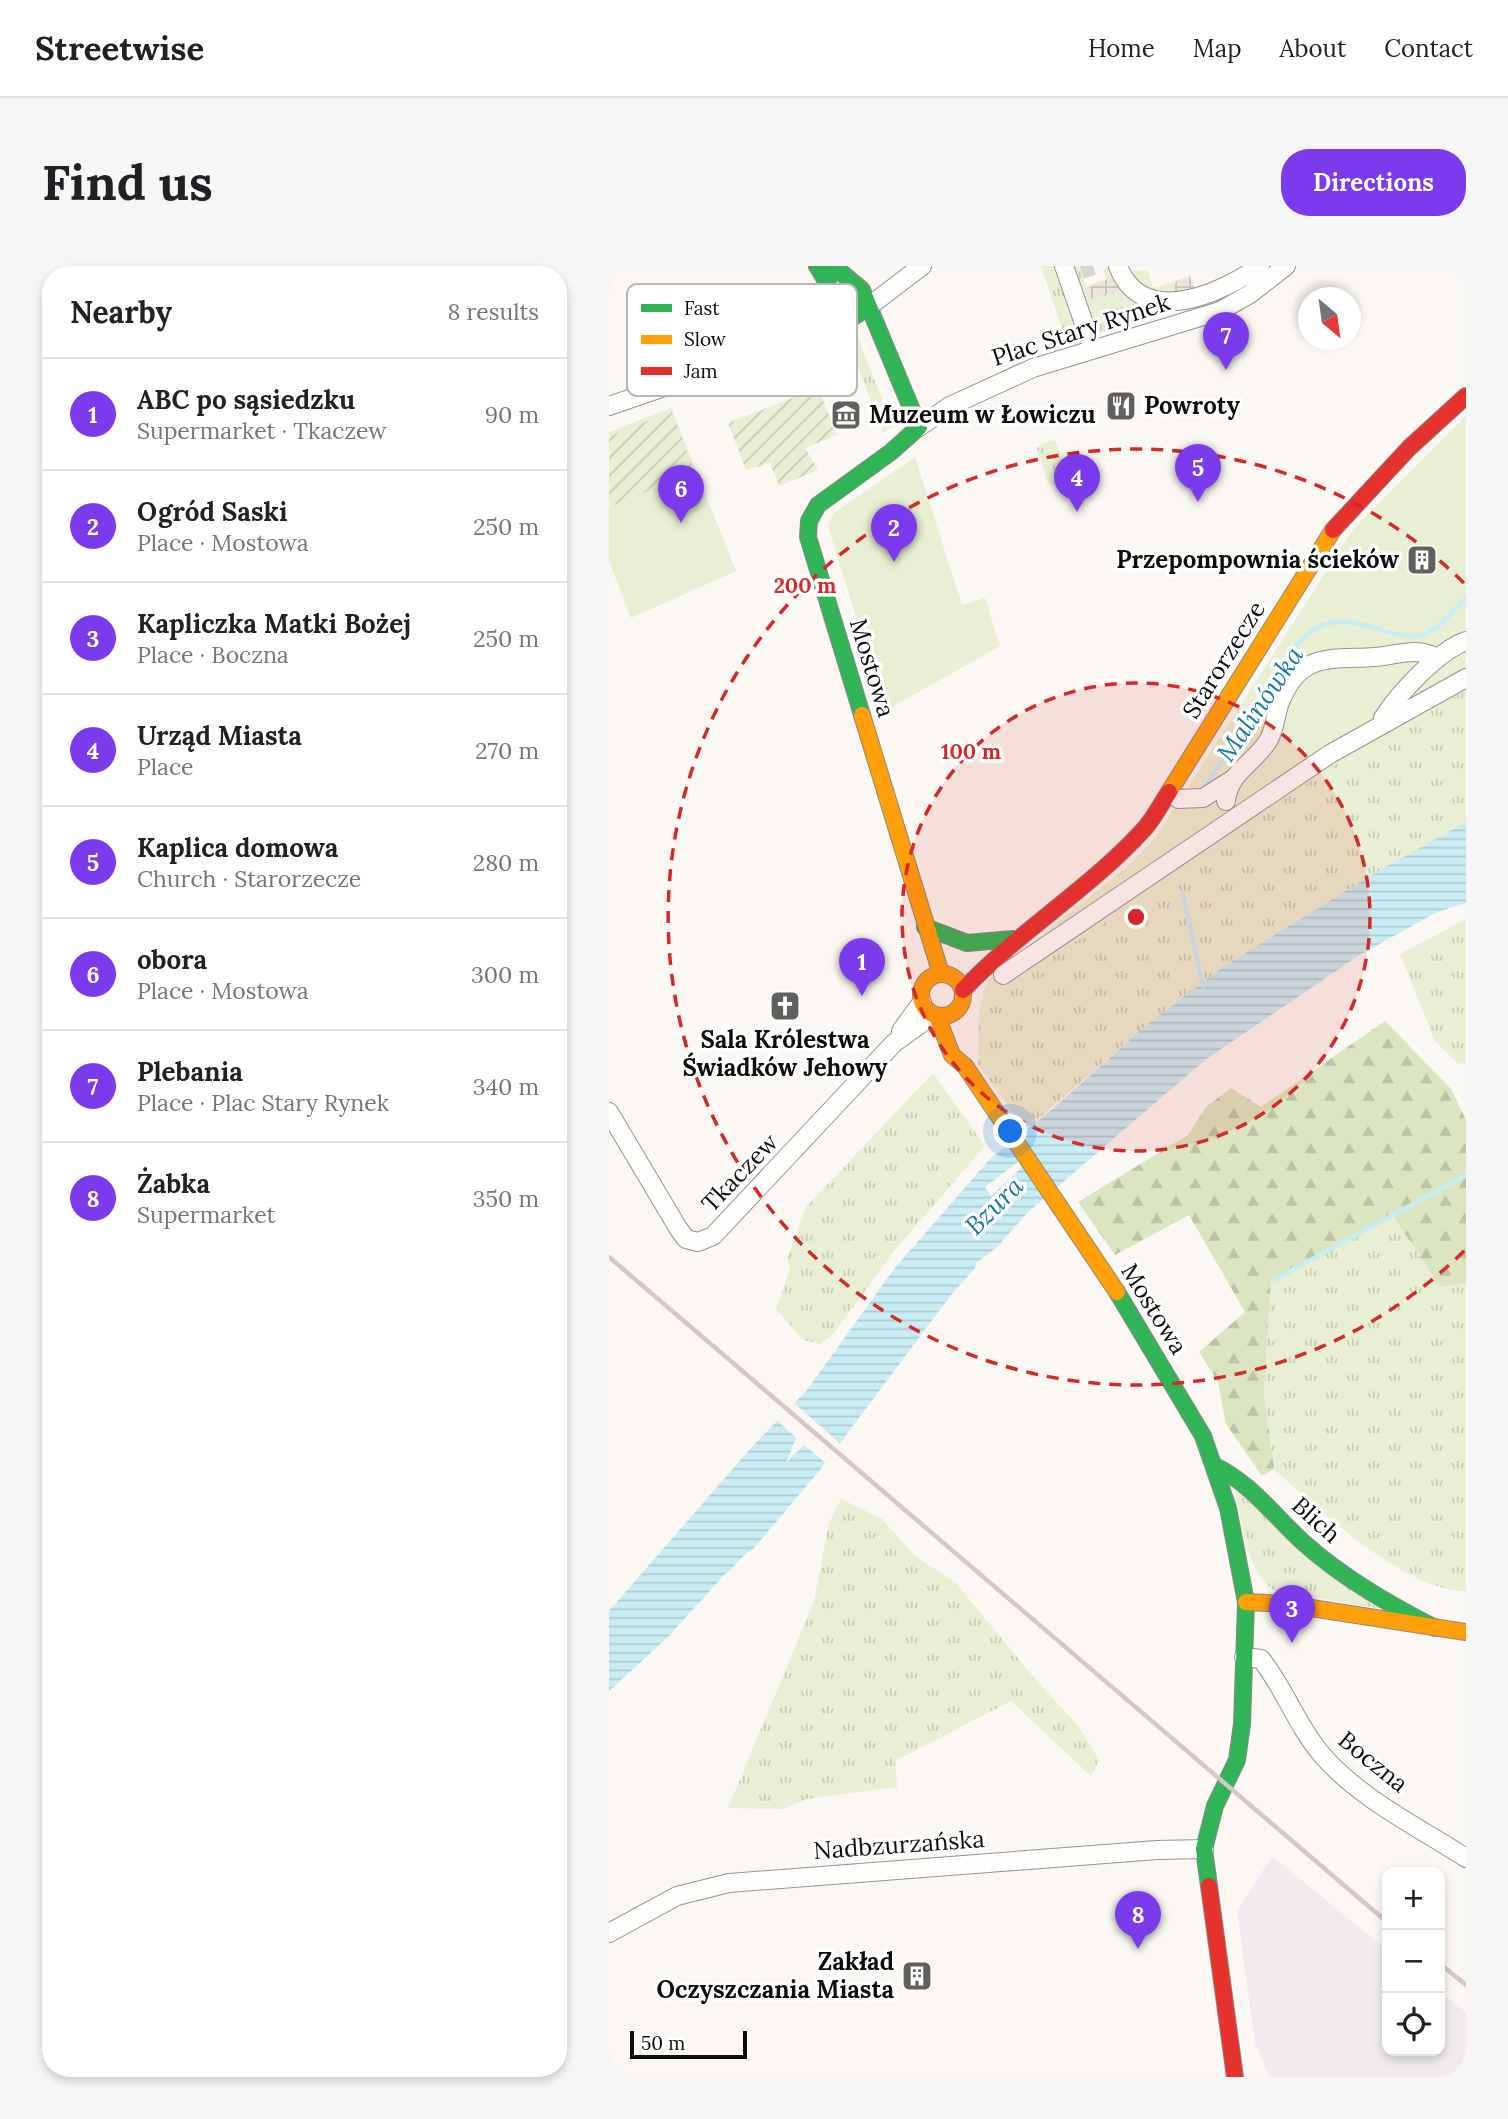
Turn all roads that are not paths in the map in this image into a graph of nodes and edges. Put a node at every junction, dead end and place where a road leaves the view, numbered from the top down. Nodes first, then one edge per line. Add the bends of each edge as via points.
1 (817, 266) edge
2 (922, 266) edge
3 (1118, 266) edge
4 (1260, 266) edge
5 (1286, 266) edge
6 (1071, 270) edge
7 (828, 284) edge
8 (1153, 300) junction
9 (868, 307) junction
10 (857, 315) edge
11 (1159, 328) junction
12 (1089, 338) dead end
13 (638, 396) edge
14 (1466, 396) edge
15 (609, 406) edge
16 (919, 427) junction
17 (1466, 641) edge
18 (1438, 658) junction
19 (1466, 678) edge
20 (1380, 724) junction
21 (1233, 779) junction
22 (1178, 799) dead end
23 (1226, 801) dead end
24 (925, 927) junction
25 (1013, 939) junction
26 (1003, 975) dead end
27 (940, 976) junction
28 (963, 990) junction
29 (931, 1011) junction
30 (954, 1012) junction
31 (966, 1069) junction
32 (609, 1112) edge
33 (1215, 1466) junction
34 (1245, 1602) junction
35 (1390, 1604) junction
36 (1387, 1620) junction
37 (1435, 1628) junction
38 (1466, 1632) edge
39 (1244, 1657) junction
40 (1204, 1849) junction
41 (1466, 1858) edge
42 (609, 1933) edge
43 (1235, 2077) edge

1 - 7 street
1 - 9 street via 836,270 857,283
2 - 9 street
3 - 8 street via 1131,287
4 - 8 street via 1241,285 1197,298
5 - 11 street, Plac Stary Rynek via 1232,306
6 - 12 street
8 - 11 street
9 - 10 street
9 - 16 street
11 - 16 street, Plac Stary Rynek via 1014,376 950,406
13 - 15 street
14 - 25 street, Starorzecze via 1398,459 1336,526 1147,826 1126,849
16 - 24 street, Mostowa via 818,505 809,522 808,537
17 - 18 street
18 - 20 street
18 - 21 street via 1404,650 1371,657 1335,657 1307,667 1283,695 1267,743
19 - 20 street
20 - 26 street via 1260,799
21 - 22 street via 1203,798
21 - 23 street
24 - 25 street via 967,943
24 - 27 street, Mostowa via 936,950
25 - 27 street, Starorzecze
25 - 28 street, Starorzecze
27 - 28 street
27 - 29 street via 922,987
28 - 30 street via 962,1002
29 - 30 street
29 - 31 street, Mostowa via 952,1055
29 - 32 street, Tkaczew via 894,1043 713,1236 698,1242 686,1239
30 - 31 street, Mostowa
31 - 33 street, Mostowa via 1087,1245 1175,1386
33 - 34 street, Mostowa via 1238,1549
33 - 35 street, Blich via 1234,1474 1321,1557
34 - 36 street, Blich
34 - 39 street, Mostowa
35 - 36 street
35 - 37 street, Blich
36 - 37 street, Blich
37 - 38 street, Blich
39 - 40 street, Mostowa via 1237,1760 1215,1806
39 - 41 street, Boczna via 1261,1659 1319,1752 1334,1768
40 - 42 street, Nadbzurzańska via 729,1883 677,1896
40 - 43 street

